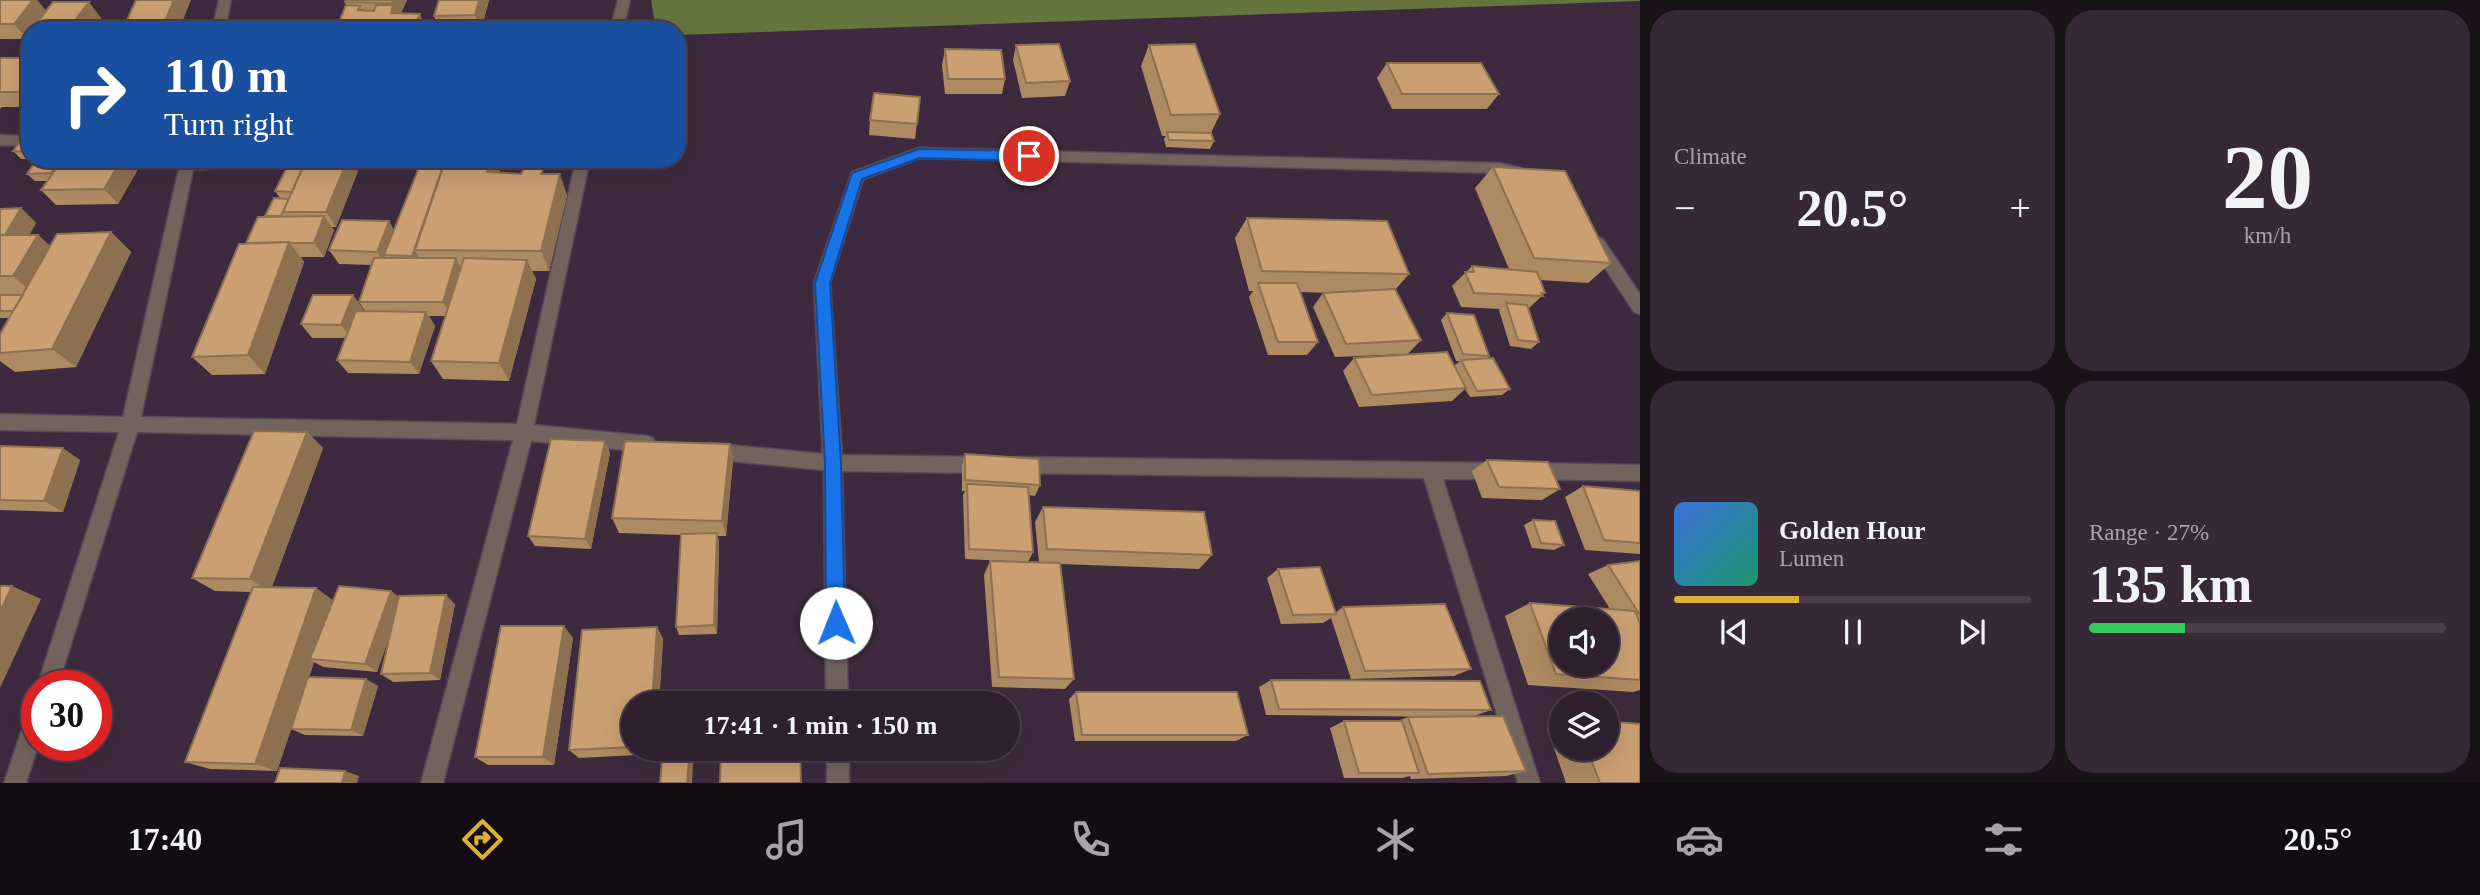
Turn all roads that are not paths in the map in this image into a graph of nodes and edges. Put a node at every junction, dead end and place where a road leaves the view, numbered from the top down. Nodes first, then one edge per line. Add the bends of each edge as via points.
1 (225, 0) edge
2 (624, 0) edge
3 (220, 21) edge
4 (618, 21) edge
5 (0, 141) edge
6 (21, 141) edge
7 (187, 168) edge
8 (581, 168) edge
9 (1531, 176) edge
10 (1586, 227) edge
11 (1640, 307) edge
12 (0, 422) edge
13 (131, 423) junction
14 (524, 432) junction
15 (833, 463) junction
16 (1431, 470) junction
17 (1640, 473) edge
18 (52, 670) edge
19 (837, 691) edge
20 (22, 761) edge
21 (838, 761) edge
22 (15, 783) edge
23 (432, 783) edge
24 (838, 783) edge
25 (1529, 783) edge

1 - 3 street
2 - 4 street
5 - 6 street
7 - 13 street
8 - 14 street
9 - 15 street via 1499,168 919,153 857,176 822,283
10 - 11 street
12 - 13 street
13 - 14 street
13 - 18 street
14 - 15 street
14 - 23 street
15 - 16 street
15 - 19 street
16 - 17 street
16 - 25 street
20 - 22 street
21 - 24 street

